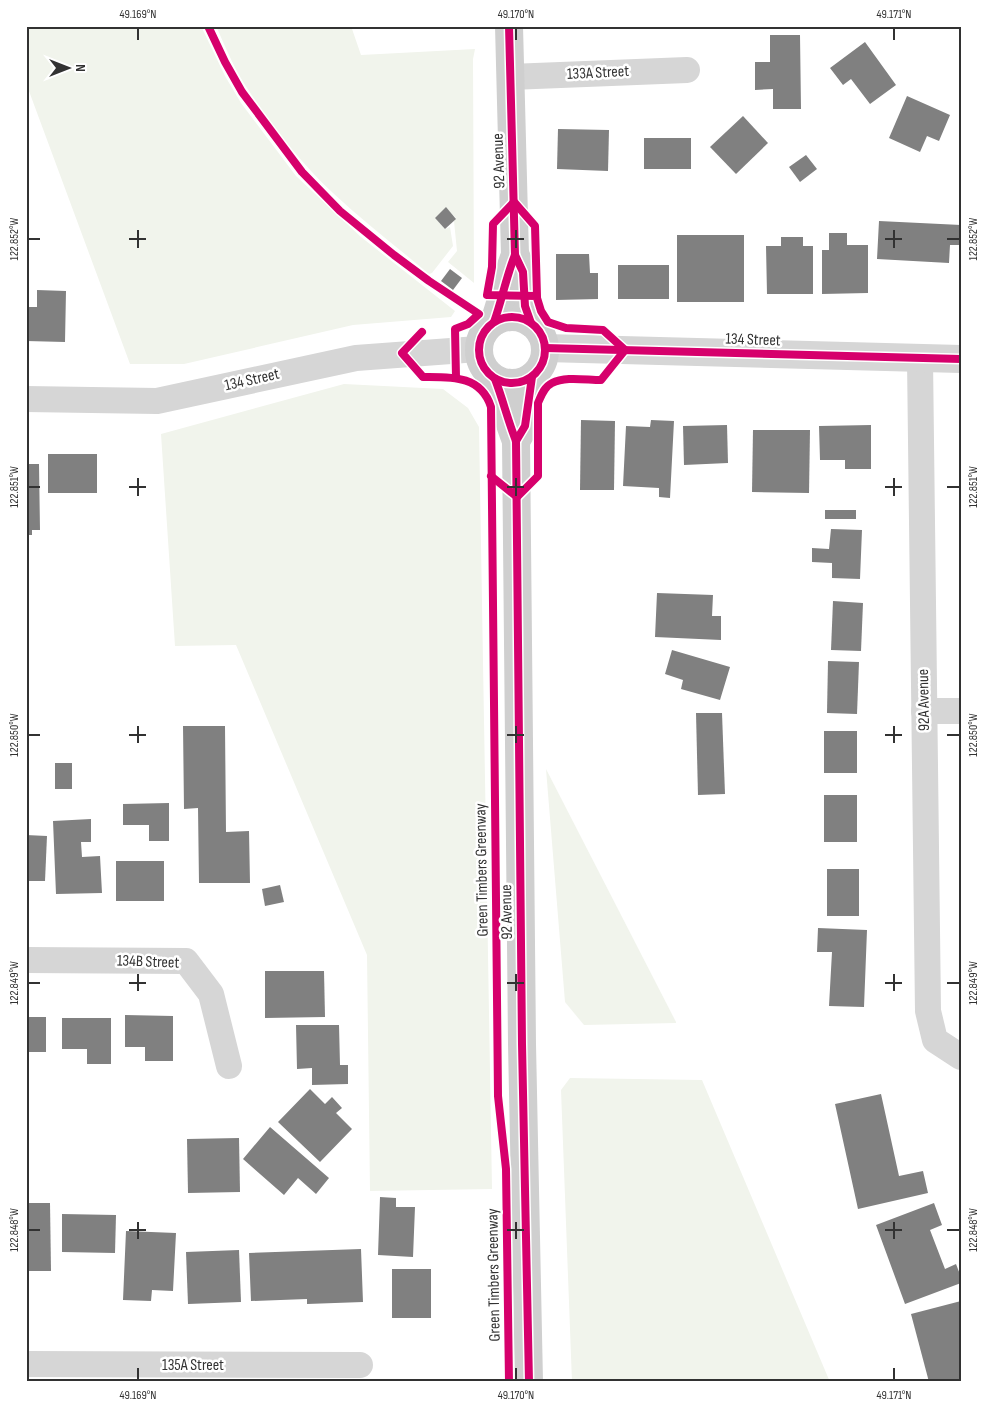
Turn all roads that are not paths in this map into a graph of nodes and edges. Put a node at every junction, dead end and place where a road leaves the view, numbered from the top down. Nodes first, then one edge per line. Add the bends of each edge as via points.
1 (510, 26) edge
2 (686, 70) dead end
3 (510, 78) junction
4 (515, 255) junction
5 (494, 322) junction
6 (531, 323) junction
7 (545, 348) junction
8 (478, 349) junction
9 (920, 359) junction
10 (961, 360) edge
11 (532, 377) junction
12 (495, 379) junction
13 (26, 399) edge
14 (516, 441) junction
15 (924, 711) junction
16 (961, 711) edge
17 (26, 960) edge
18 (961, 1057) edge
19 (230, 1066) dead end
20 (26, 1364) edge
21 (360, 1365) dead end
22 (529, 1382) edge

1 - 3 main road, 92 Avenue
2 - 3 street, 133A Street
3 - 4 main road, 92 Avenue
4 - 5 main road, 92 Avenue
4 - 6 main road via 523,272
5 - 6 main road via 511,317
5 - 8 main road via 481,336
6 - 7 main road via 542,336
7 - 9 street, 134 Street
7 - 11 main road via 544,361
8 - 12 main road via 480,362 487,374
8 - 13 street, 134 Street via 356,358 157,401
9 - 10 street, 134 Street
9 - 15 street, 92A Avenue
11 - 12 main road via 512,384
11 - 14 main road via 525,426
12 - 14 main road
14 - 22 main road, 92 Avenue
15 - 16 street
15 - 18 street, 92A Avenue via 928,1011 935,1040
17 - 19 street, 134B Street via 186,961 211,994
20 - 21 street, 135A Street

